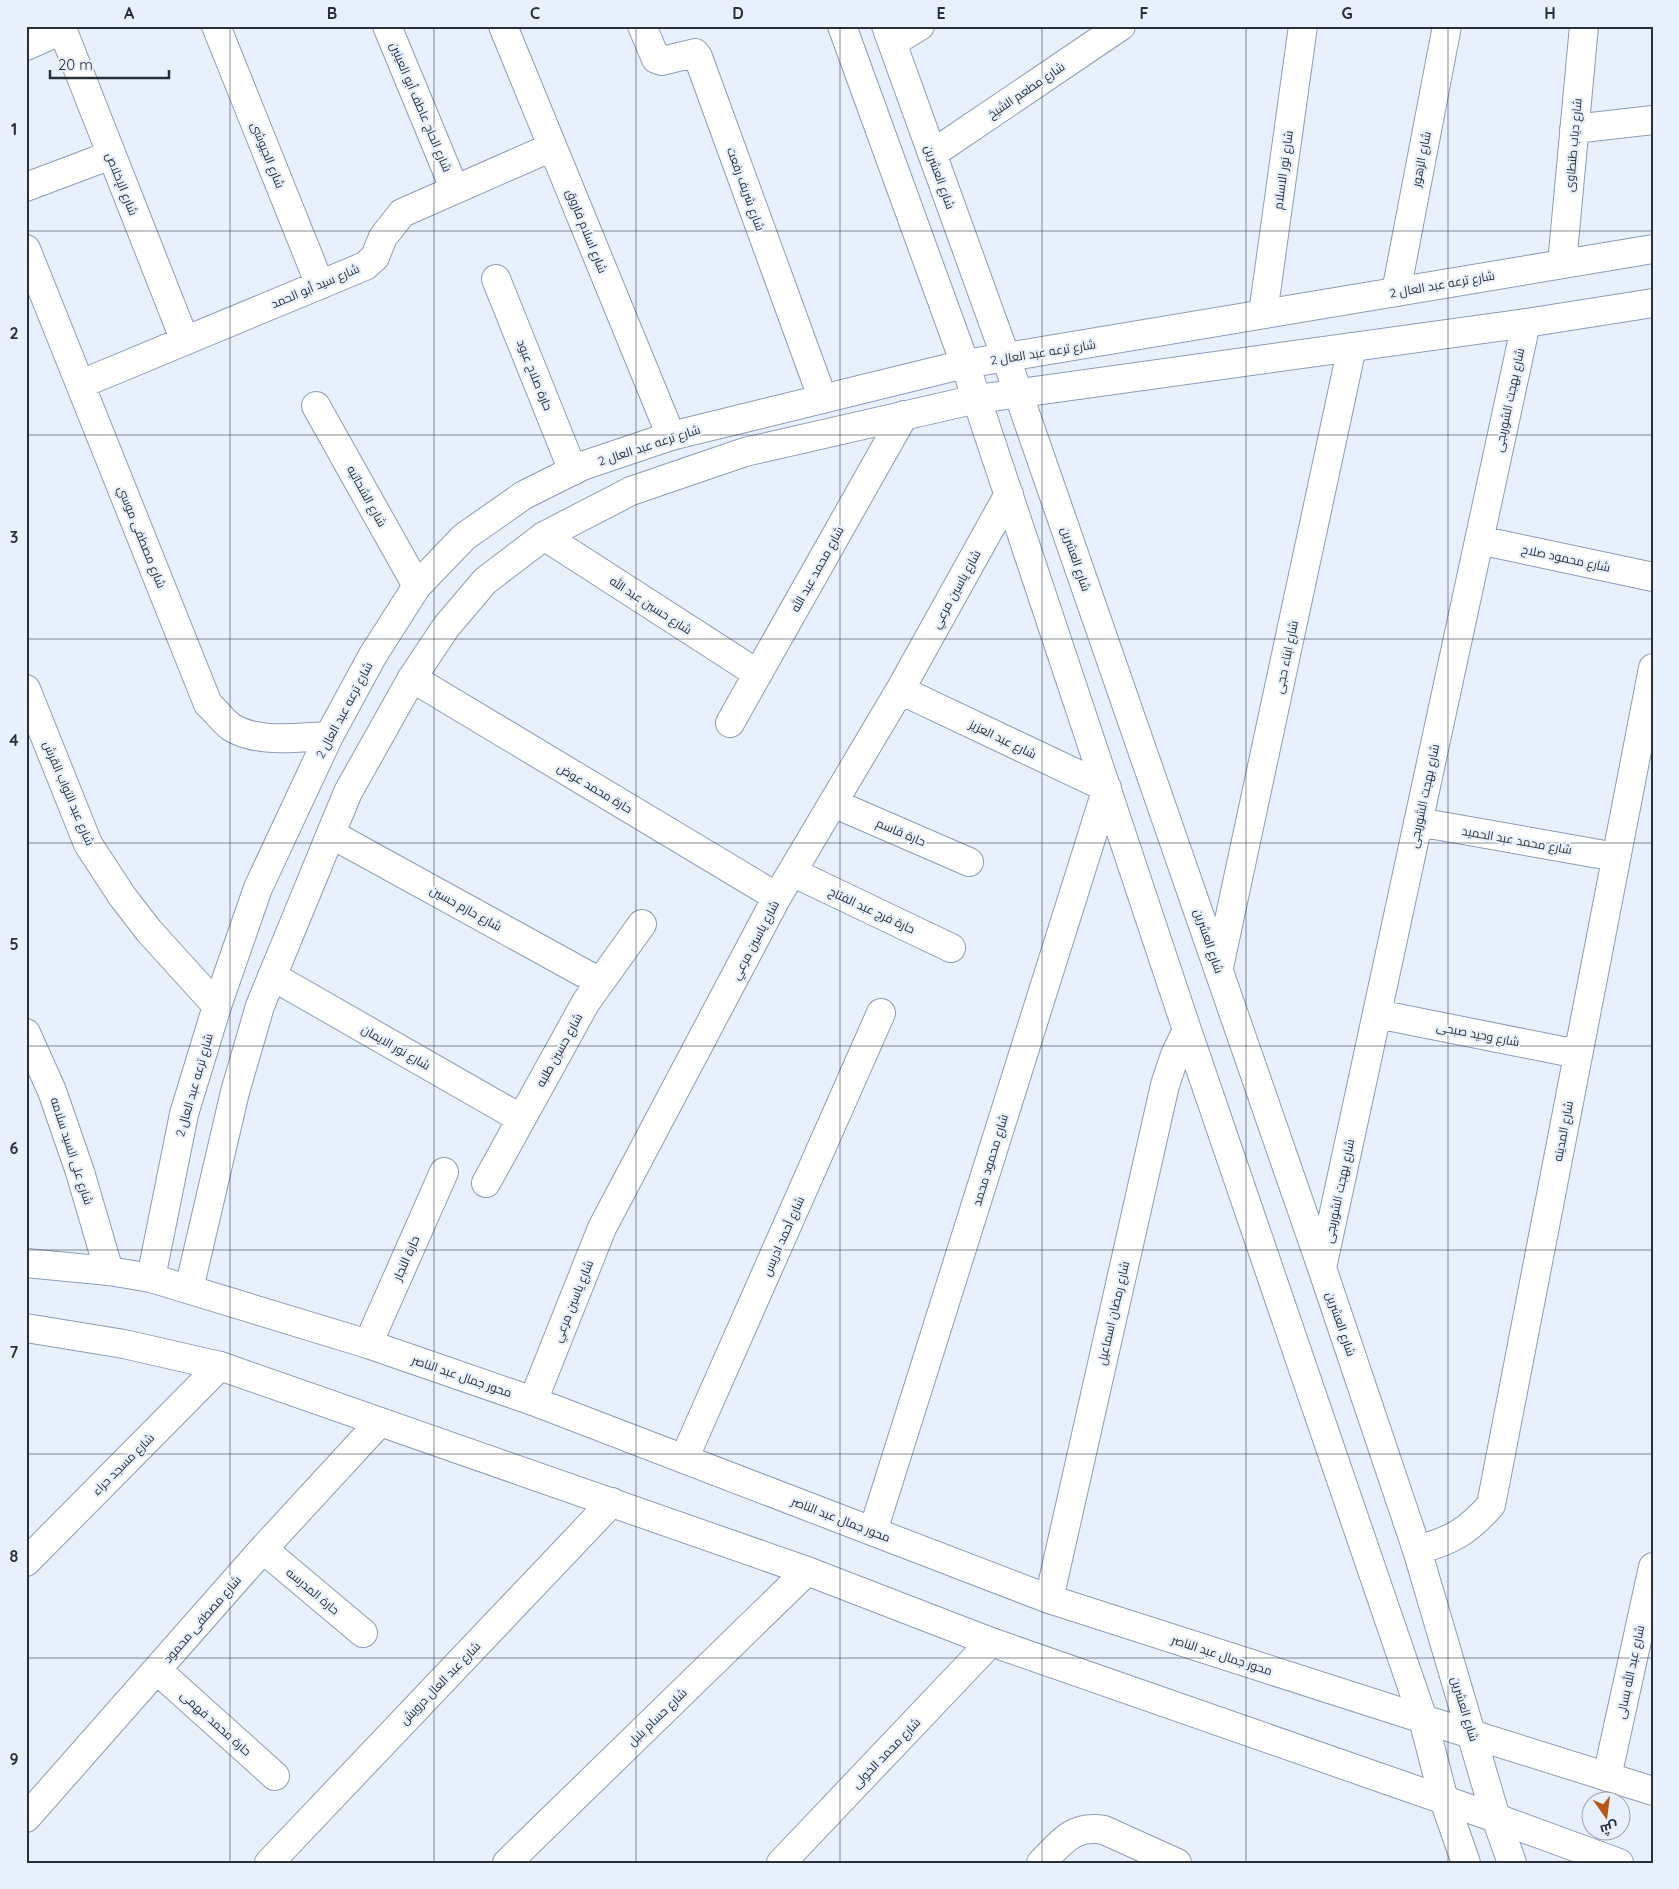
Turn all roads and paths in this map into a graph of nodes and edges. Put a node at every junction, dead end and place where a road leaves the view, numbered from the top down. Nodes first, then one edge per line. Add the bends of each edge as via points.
1 (216, 26) edge
2 (387, 26) edge
3 (503, 26) edge
4 (642, 26) edge
5 (842, 26) edge
6 (920, 26) edge
7 (1121, 26) edge
8 (1302, 26) edge
9 (1446, 26) edge
10 (1584, 26) edge
11 (61, 28) edge
12 (889, 34) edge
13 (26, 46) edge
14 (1653, 120) edge
15 (1574, 129) junction
16 (552, 147) junction
17 (932, 154) junction
18 (111, 155) junction
19 (26, 187) edge
20 (454, 188) junction
21 (26, 249) edge
22 (1653, 249) edge
23 (1562, 264) junction
24 (496, 279) dead end
25 (320, 285) junction
26 (1396, 292) junction
27 (1653, 303) edge
28 (1263, 314) junction
29 (1526, 323) junction
30 (185, 341) junction
31 (1352, 347) junction
32 (1006, 358) junction
33 (965, 364) junction
34 (81, 384) junction
35 (1018, 392) junction
36 (822, 397) junction
37 (977, 399) junction
38 (316, 406) dead end
39 (904, 415) junction
40 (670, 436) junction
41 (573, 471) junction
42 (1009, 494) junction
43 (544, 536) junction
44 (1479, 540) junction
45 (1653, 577) edge
46 (417, 586) junction
47 (1653, 668) edge
48 (758, 674) junction
49 (412, 678) junction
50 (26, 689) edge
51 (900, 690) junction
52 (730, 723) dead end
53 (328, 736) junction
54 (1107, 788) junction
55 (833, 803) junction
56 (1418, 822) junction
57 (331, 834) junction
58 (1616, 857) junction
59 (970, 862) dead end
60 (792, 872) junction
61 (777, 897) junction
62 (642, 924) dead end
63 (951, 948) dead end
64 (1219, 967) junction
65 (272, 976) junction
66 (600, 982) junction
67 (217, 1006) junction
68 (881, 1013) dead end
69 (1377, 1014) junction
70 (1187, 1030) junction
71 (26, 1033) edge
72 (1578, 1054) junction
73 (520, 1118) junction
74 (444, 1172) dead end
75 (486, 1183) dead end
76 (26, 1263) edge
77 (1322, 1268) junction
78 (109, 1271) junction
79 (151, 1278) junction
80 (189, 1289) junction
81 (26, 1328) edge
82 (368, 1344) junction
83 (220, 1366) junction
84 (533, 1401) junction
85 (380, 1422) junction
86 (684, 1459) junction
87 (612, 1502) junction
88 (873, 1531) junction
89 (263, 1549) junction
90 (1417, 1550) junction
91 (26, 1562) edge
92 (1653, 1567) edge
93 (807, 1571) junction
94 (1049, 1599) junction
95 (363, 1633) dead end
96 (991, 1642) junction
97 (157, 1670) junction
98 (1423, 1719) junction
99 (1473, 1733) junction
100 (275, 1776) dead end
101 (1607, 1777) junction
102 (1653, 1791) edge
103 (1444, 1800) junction
104 (26, 1818) edge
105 (1496, 1818) junction
106 (269, 1863) edge
107 (507, 1863) edge
108 (781, 1863) edge
109 (1041, 1863) edge
110 (1177, 1863) edge
111 (1466, 1863) edge
112 (1512, 1863) edge
113 (1619, 1863) edge

1 - 25 street, شارع الجيوشى
2 - 20 street, شارع الحاج عاطف أبو العينين
3 - 16 street, شارع اسلام فاروق
4 - 36 street, شارع شريف رفعت via 656,60 697,54
5 - 33 street
6 - 12 street
7 - 17 street, شارع مطعم الشيخ
8 - 28 street, شارع نور الاسلام
9 - 26 street, شارع الزهور
10 - 15 street, شارع دياب طنطاوى
11 - 13 street
11 - 18 street, شارع الإخلاص
12 - 17 street, شارع العشرين
14 - 15 street
15 - 23 street, شارع دياب طنطاوى
16 - 20 street, شارع سيد أبو الحمد
16 - 40 street, شارع اسلام فاروق
17 - 32 street, شارع العشرين
18 - 19 street
18 - 30 street, شارع الإخلاص
20 - 25 street, شارع سيد أبو الحمد via 402,213 383,237 375,257 365,266
21 - 34 street, شارع مصطفى موسي
22 - 23 street, شارع ترعه عبد العال 2
23 - 26 street, شارع ترعه عبد العال 2
24 - 41 street, حارة صلاح عبود
25 - 30 street, شارع سيد أبو الحمد
26 - 28 street, شارع ترعه عبد العال 2
27 - 29 street
28 - 32 street, شارع ترعه عبد العال 2
29 - 31 street
29 - 44 street, شارع بهجت الشوربجى
30 - 34 street, شارع سيد أبو الحمد
31 - 35 street
31 - 64 street, شارع ابناء حجى
32 - 33 street, شارع ترعه عبد العال 2
32 - 35 street, شارع العشرين
33 - 36 street, شارع ترعه عبد العال 2
33 - 37 street
34 - 53 street, شارع مصطفى موسي via 208,704 231,726 252,735 285,738
35 - 37 street
35 - 64 street, شارع العشرين
36 - 40 street, شارع ترعه عبد العال 2
37 - 39 street
37 - 42 street
38 - 46 street, شارع الشحاتيه
39 - 43 street via 736,455 631,491
39 - 48 street, شارع محمد عبد الله
40 - 41 street, شارع ترعه عبد العال 2
41 - 46 street, شارع ترعه عبد العال 2 via 524,495 464,538
42 - 51 street, شارع ياسين مرعي
42 - 54 street
43 - 48 street, شارع حسين عبد الله
43 - 49 street via 485,581 446,628
44 - 45 street, شارع محمود صلاح
44 - 56 street, شارع بهجت الشوربجى
46 - 53 street, شارع ترعه عبد العال 2 via 373,655
47 - 58 street, شارع المدينه
48 - 52 street, شارع محمد عبد الله
49 - 57 street via 348,792
49 - 61 street, حارة محمد عوض
50 - 67 street, شارع عبد التواب القرش via 88,844 149,931
51 - 54 street, شارع عبد العزيز
51 - 55 street, شارع ياسين مرعي
53 - 67 street, شارع ترعه عبد العال 2 via 258,888
54 - 70 street
54 - 88 street, شارع محمود محمد
55 - 59 street, حارة قاسم
55 - 60 street, شارع ياسين مرعي
56 - 58 street, شارع محمد عبد الحميد
56 - 69 street, شارع بهجت الشوربجى
57 - 65 street
57 - 66 street, شارع حازم حسين
58 - 72 street, شارع المدينه
60 - 61 street, شارع ياسين مرعي
60 - 63 street, حارة فرج عبد الفتاح
61 - 84 street, شارع ياسين مرعي via 602,1228
62 - 66 street, شارع حسين طلبه
64 - 77 street, شارع العشرين
65 - 73 street, شارع نور الايمان
65 - 80 street via 235,1092
66 - 73 street, شارع حسين طلبه
67 - 79 street, شارع ترعه عبد العال 2 via 184,1114
68 - 86 street, شارع أحمد ادريس
69 - 72 street, شارع وحيد صبحى
69 - 77 street, شارع بهجت الشوربجى
70 - 94 street, شارع رمضان اسماعيل via 1165,1085
70 - 98 street
71 - 78 street, شارع على السيد سلامه via 52,1091
72 - 90 street, شارع المدينه via 1491,1505 1462,1534
73 - 75 street, شارع حسين طلبه
74 - 82 street, حارة النجار
76 - 78 street, محور جمال عبد الناصر
77 - 90 street, شارع العشرين
78 - 79 street, محور جمال عبد الناصر
79 - 80 street, محور جمال عبد الناصر
80 - 82 street, محور جمال عبد الناصر
81 - 83 street via 124,1344
82 - 84 street, محور جمال عبد الناصر
83 - 85 street
83 - 91 street, شارع مسجد حراء
84 - 86 street, محور جمال عبد الناصر
85 - 87 street
85 - 89 street, شارع مصطفى محمود
86 - 88 street, محور جمال عبد الناصر
87 - 93 street
87 - 106 street, شارع عبد العال درويش
88 - 94 street, محور جمال عبد الناصر
89 - 95 street, حارة المدرسه
89 - 97 street, شارع مصطفى محمود
90 - 99 street, شارع العشرين
92 - 101 street, شارع عبد الله بسالى
93 - 96 street
93 - 107 street, شارع حسام بلبل
94 - 98 street, محور جمال عبد الناصر
96 - 103 street
96 - 108 street, شارع محمد الخولى
97 - 100 street, حارة محمد فهمى
97 - 104 street, شارع مصطفى محمود
98 - 99 street, محور جمال عبد الناصر
98 - 103 street
99 - 101 street, محور جمال عبد الناصر
99 - 105 street, شارع العشرين
101 - 102 street, محور جمال عبد الناصر
103 - 105 street
103 - 111 street
105 - 112 street, شارع العشرين
105 - 113 street
109 - 110 street via 1072,1833 1093,1828

